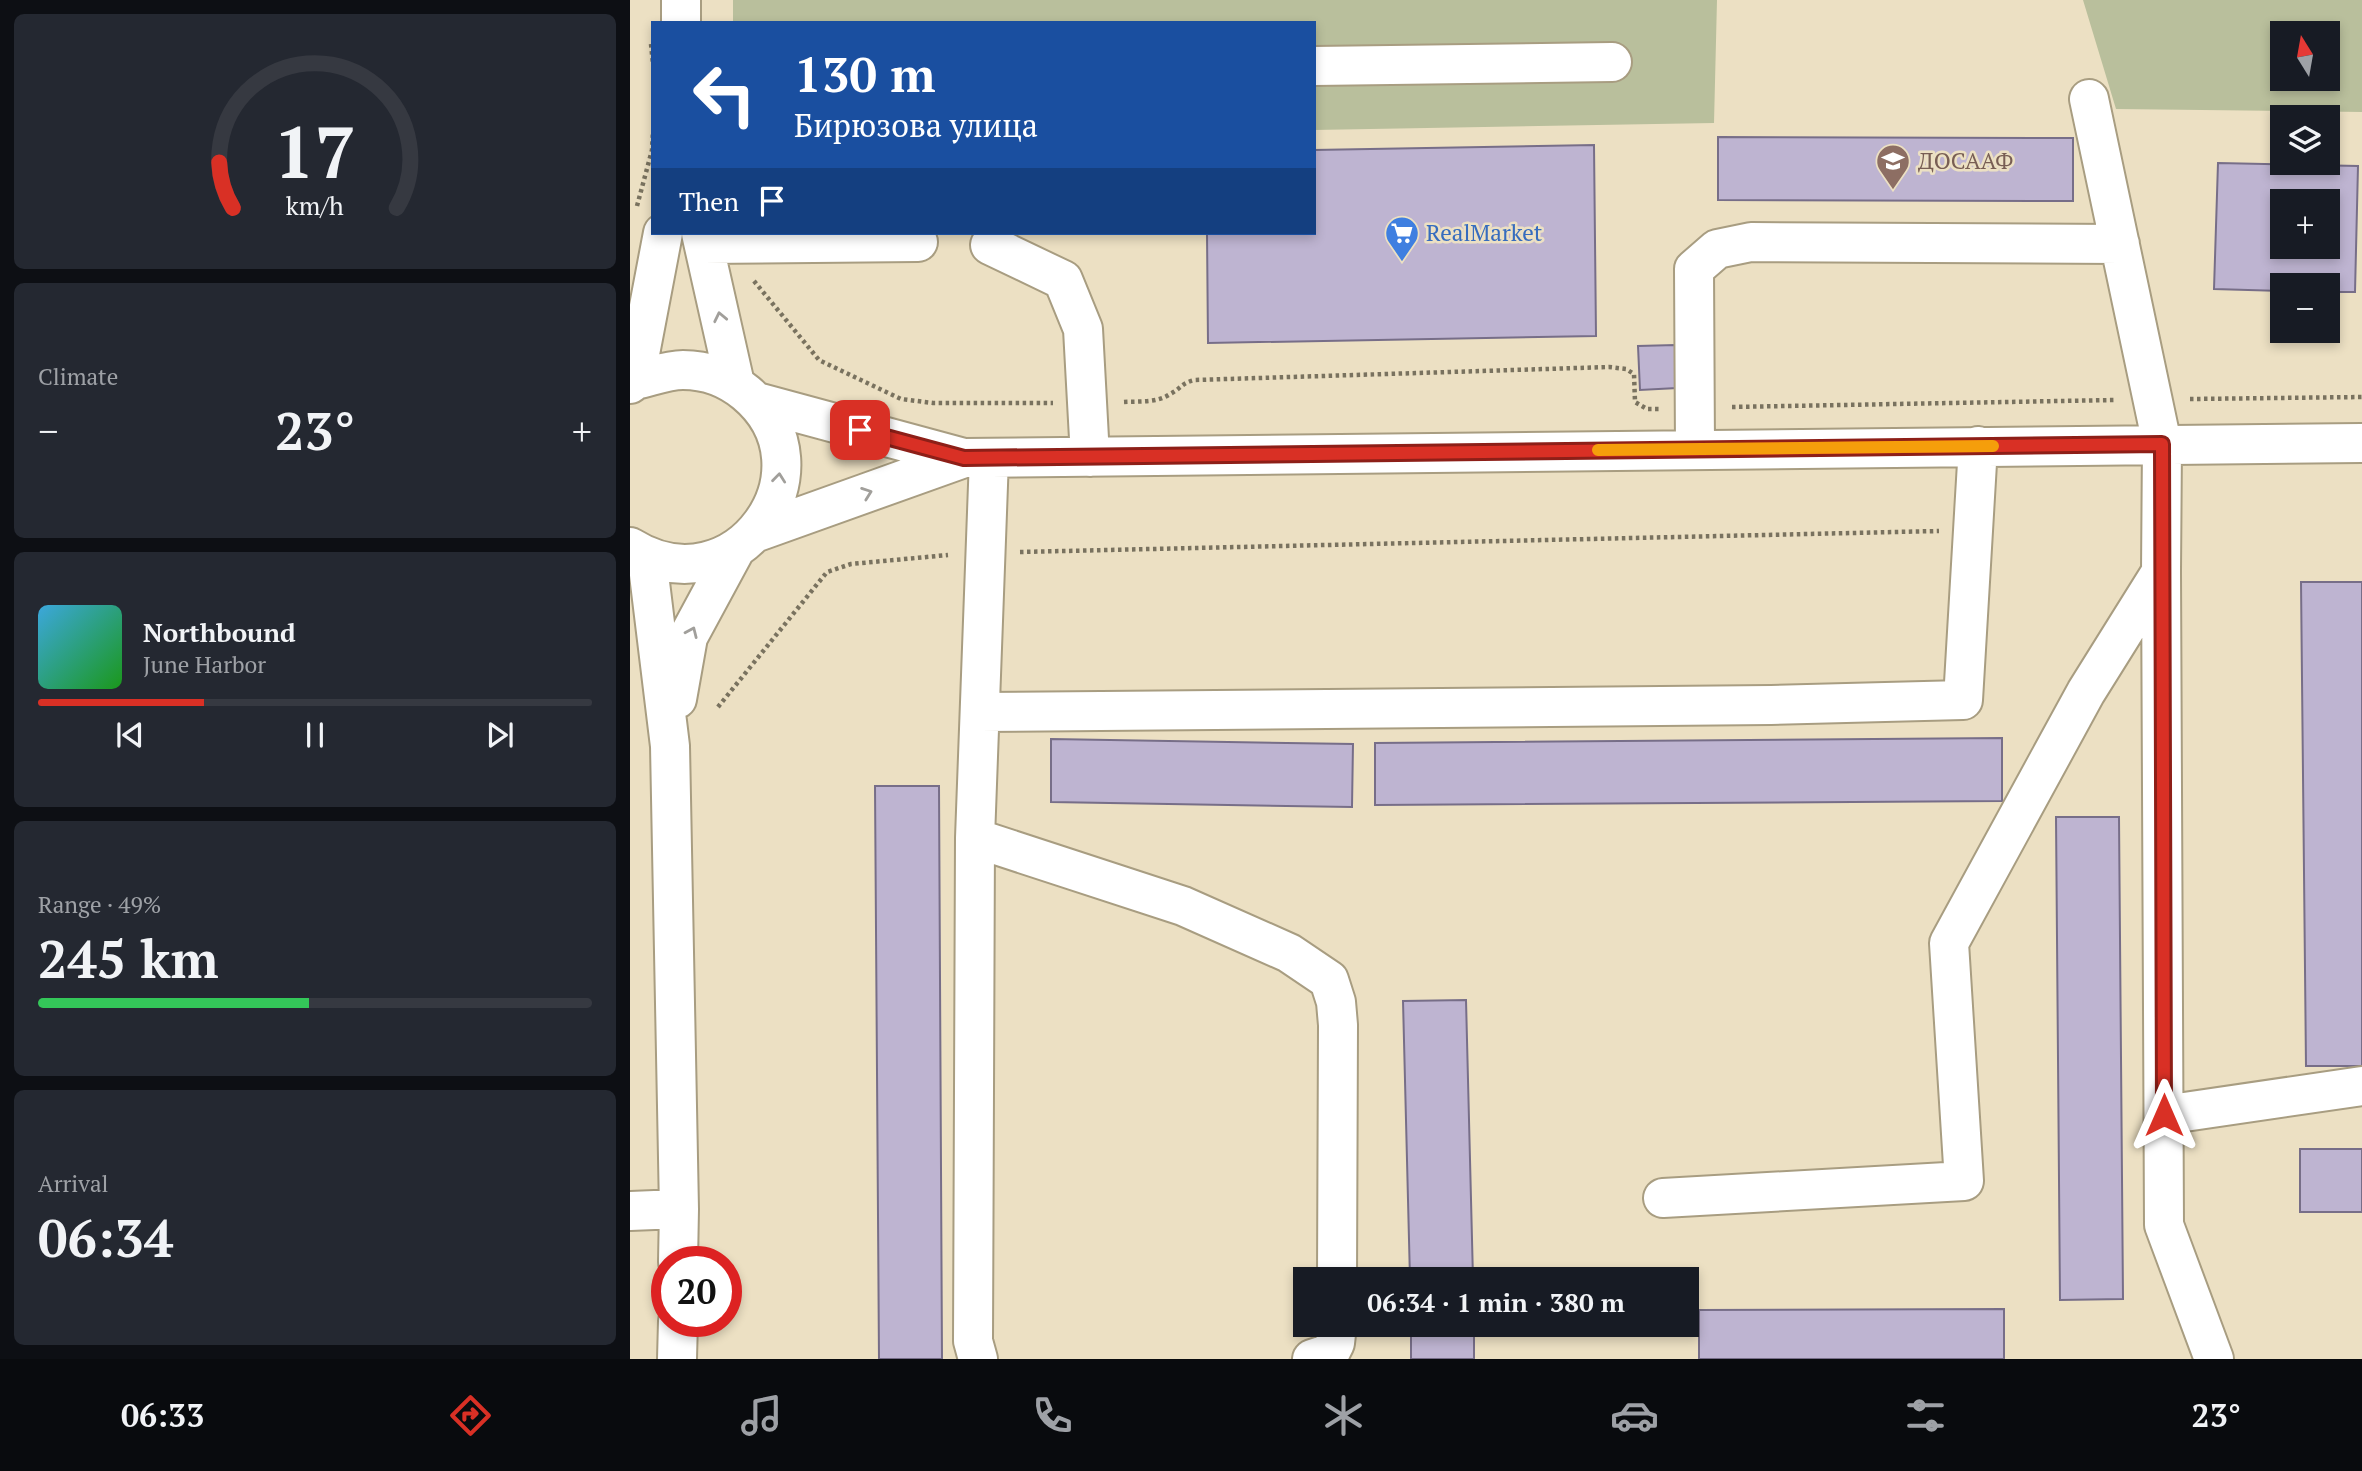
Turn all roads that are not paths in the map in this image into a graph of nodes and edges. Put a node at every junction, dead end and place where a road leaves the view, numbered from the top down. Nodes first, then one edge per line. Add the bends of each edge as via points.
1 (681, 0) edge
2 (681, 21) edge
3 (1612, 62) dead end
4 (1316, 66) edge
5 (2089, 99) dead end
6 (649, 221) edge
7 (714, 240) edge
8 (918, 243) dead end
9 (2120, 244) junction
10 (989, 245) dead end
11 (633, 382) edge
12 (746, 393) junction
13 (2362, 443) edge
14 (2162, 444) junction
15 (1978, 446) junction
16 (1695, 449) junction
17 (1090, 457) junction
18 (976, 458) junction
19 (746, 541) junction
20 (639, 552) edge
21 (2161, 572) junction
22 (980, 712) junction
23 (670, 746) junction
24 (975, 838) junction
25 (2362, 1086) edge
26 (2164, 1115) junction
27 (1663, 1198) dead end
28 (679, 1209) junction
29 (630, 1211) edge
30 (678, 1246) edge
31 (1337, 1267) edge
32 (677, 1337) edge
33 (1336, 1337) edge
34 (677, 1359) edge
35 (978, 1359) edge
36 (1312, 1359) edge
37 (2214, 1359) edge

1 - 2 street
3 - 4 street
5 - 9 street
6 - 11 street
7 - 8 street
12 -> 7 street
9 - 14 street
9 - 16 street via 1751,242 1717,248 1695,269
10 - 17 street via 1063,280 1083,328
11 - 12 street via 681,370 709,373
12 - 18 street
19 -> 12 street via 772,509 780,481 780,453 772,426
13 - 14 street
14 - 15 street
14 - 21 street
15 - 16 street
15 - 22 street via 1964,700
16 - 17 street
17 - 18 street
19 -> 18 street
18 - 22 street via 986,553
19 - 20 street via 708,562 680,565
23 -> 19 street via 688,637
20 - 23 street
21 - 26 street
21 - 27 street via 2087,692 1949,943 1964,1181
22 - 24 street
23 - 28 street
24 - 31 street via 1183,906 1289,953 1329,980 1338,1025
24 - 35 street via 973,1341
25 - 26 street
26 - 37 street via 2164,1225
28 - 29 street
28 - 30 street
32 - 34 street
33 - 36 street via 1330,1353

